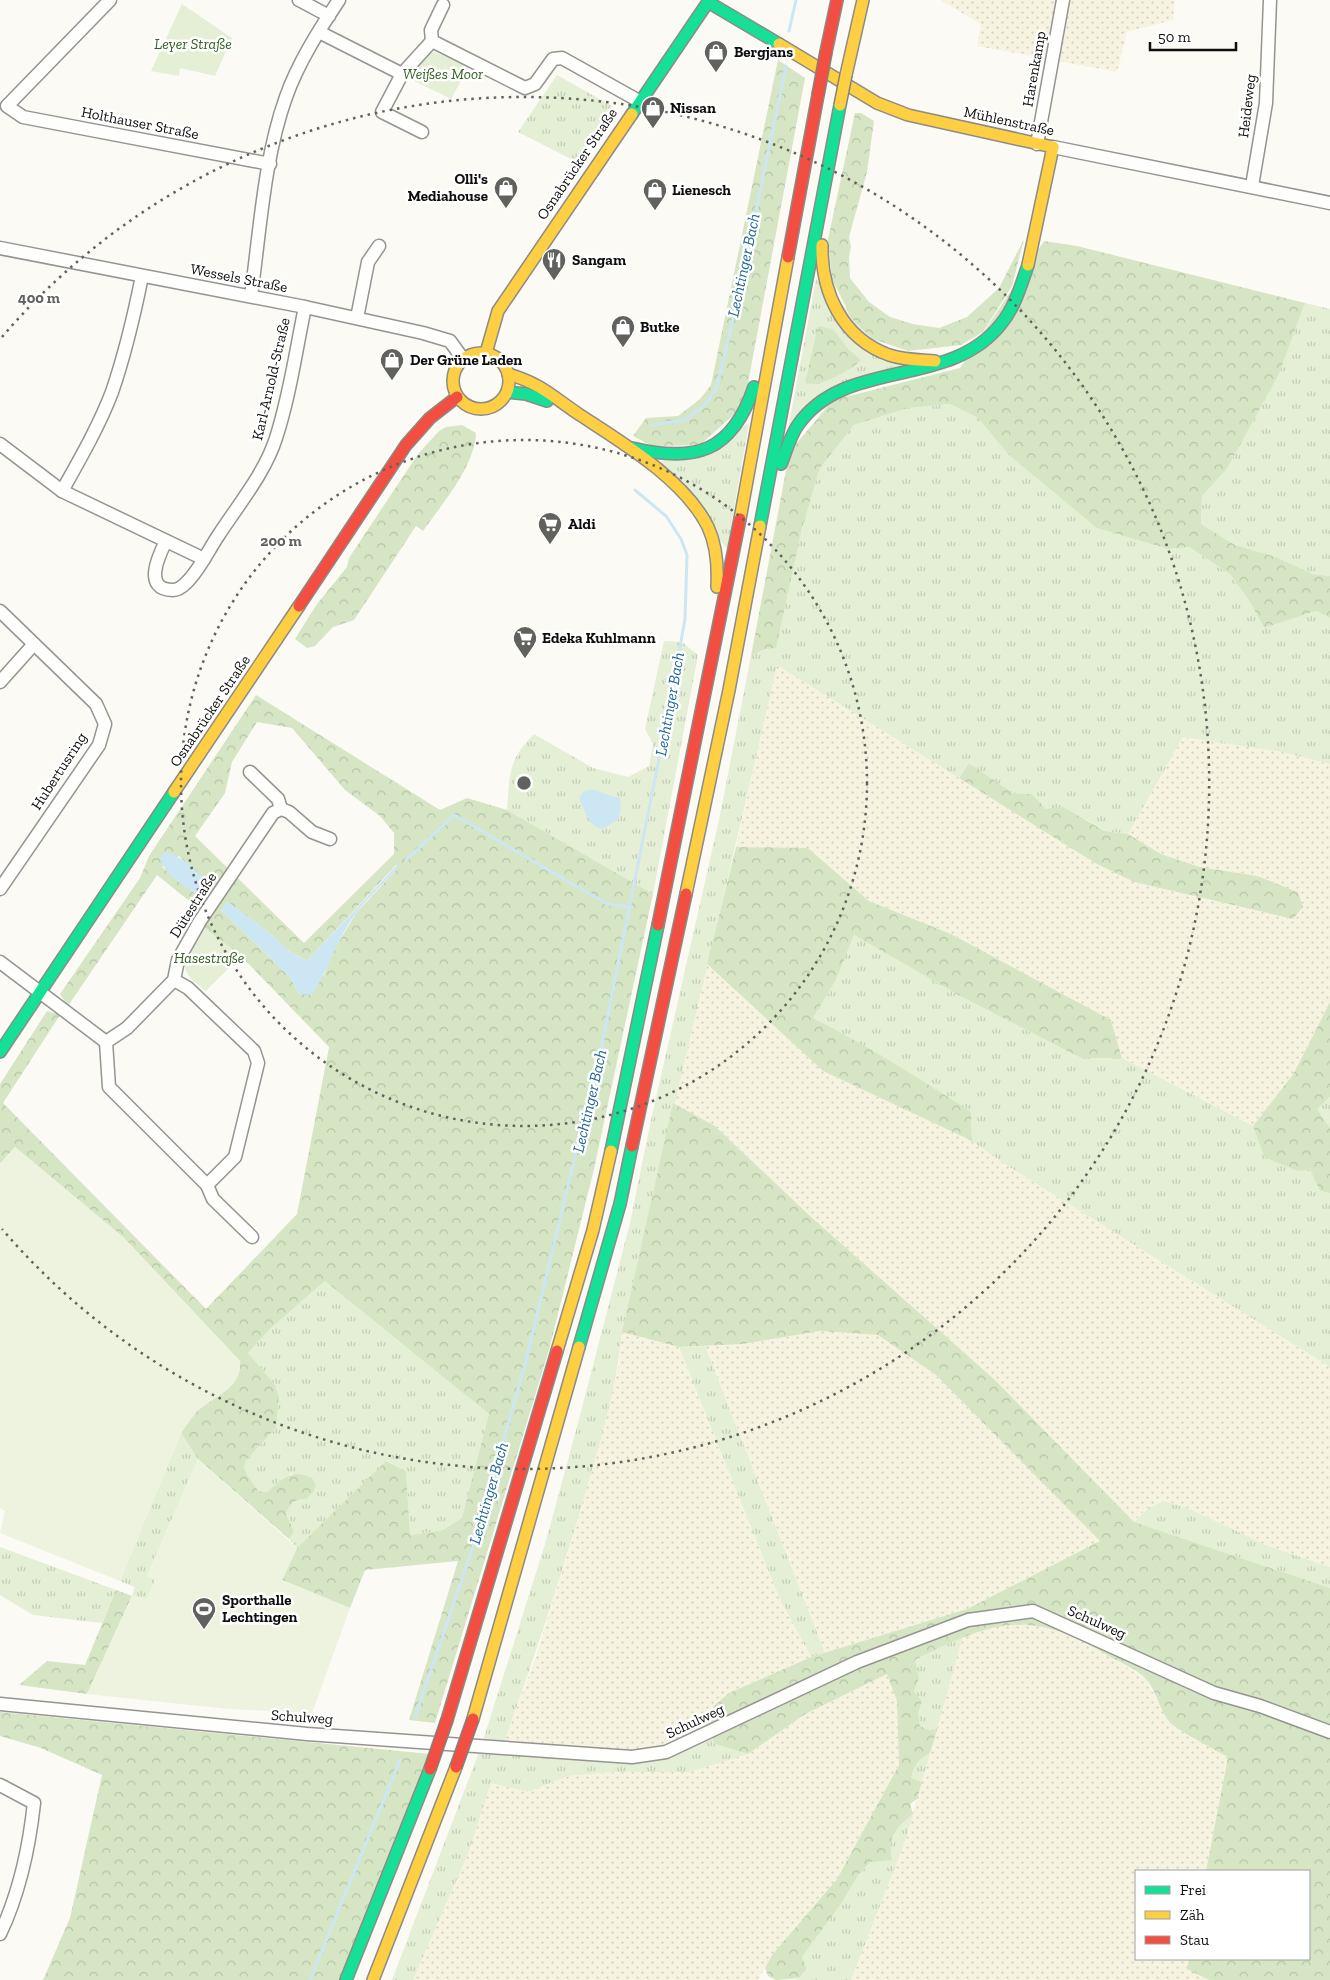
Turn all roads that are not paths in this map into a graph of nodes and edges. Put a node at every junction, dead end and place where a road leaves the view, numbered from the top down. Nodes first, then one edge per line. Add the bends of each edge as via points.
1 (110, 0) edge
2 (299, 0) edge
3 (339, 0) edge
4 (707, 0) edge
5 (837, 0) edge
6 (862, 0) edge
7 (1063, 0) edge
8 (1270, 0) edge
9 (444, 5) dead end
10 (328, 16) junction
11 (320, 32) junction
12 (432, 41) junction
13 (402, 74) junction
14 (639, 101) junction
15 (840, 107) junction
16 (422, 132) dead end
17 (1037, 144) junction
18 (1054, 147) junction
19 (270, 164) junction
20 (1252, 186) junction
21 (1330, 203) edge
22 (380, 246) dead end
23 (0, 248) edge
24 (142, 276) junction
25 (251, 296) junction
26 (304, 307) junction
27 (357, 318) junction
28 (486, 353) junction
29 (770, 356) junction
30 (463, 358) junction
31 (946, 361) junction
32 (508, 374) junction
33 (507, 392) junction
34 (457, 397) junction
35 (572, 410) junction
36 (0, 444) edge
37 (627, 447) junction
38 (62, 491) junction
39 (762, 513) junction
40 (166, 541) junction
41 (204, 559) junction
42 (0, 611) edge
43 (34, 644) junction
44 (709, 671) junction
45 (0, 682) edge
46 (250, 772) dead end
47 (281, 809) junction
48 (330, 839) dead end
49 (0, 888) edge
50 (0, 962) edge
51 (174, 980) junction
52 (41, 993) junction
53 (106, 1042) junction
54 (0, 1052) edge
55 (207, 1185) junction
56 (252, 1237) dead end
57 (0, 1704) edge
58 (1330, 1732) edge
59 (0, 1785) edge
60 (0, 1934) edge
61 (346, 1980) edge
62 (373, 1980) edge

1 - 19 street, Holthauser Straße via 8,106 23,118
2 - 10 street
3 - 10 street
4 - 14 main road, Osnabrücker Straße
4 - 17 main road, Mühlenstraße via 877,103 908,115
5 - 29 main road, bridge
6 - 15 main road, bridge
7 - 17 street, Harenkamp
8 - 20 street, Heideweg via 1266,102
9 - 12 street via 430,30
10 - 11 street
11 - 13 street
11 - 19 street via 287,94
12 - 13 street
12 - 14 street via 525,88 535,84 554,59 562,58
13 - 16 street via 382,112
14 - 28 main road, Osnabrücker Straße via 498,312
15 - 31 main road via 844,119 820,260 827,293 849,328 868,344 911,360
15 - 39 main road
17 - 18 main road, Mühlenstraße
18 - 20 street, Mühlenstraße
18 - 31 main road via 1026,268 1010,310 1001,325 972,351
19 - 25 street
20 - 21 street, Mühlenstraße
22 - 27 street via 368,262
23 - 24 street, Wessels Straße
24 - 25 street, Wessels Straße
24 - 38 street via 130,333 111,393
25 - 26 street, Wessels Straße
26 - 27 street, Wessels Straße
26 - 41 street, Karl-Arnold-Straße via 282,416 270,455
27 - 30 street, Wessels Straße via 444,338
28 - 30 main road
28 - 32 main road via 500,360
29 - 37 main road via 758,371 747,410 739,423 717,444 706,450 672,456
29 - 44 main road
30 - 34 main road via 452,381
31 - 39 main road via 917,372 844,387 812,407 785,449 772,498
32 - 33 main road
32 - 35 main road via 543,388
33 - 34 main road via 499,403 486,409 470,407
33 - 35 main road via 526,394
34 - 52 main road, Osnabrücker Straße via 430,418 406,445
35 - 37 main road
36 - 38 street
37 - 44 main road via 691,502 706,522 714,542 717,588 704,658
38 - 40 street
39 - 62 main road, bridge via 729,690 620,1204 473,1720
40 - 41 street
40 - 41 street, Karl-Arnold-Straße via 154,574 164,588 181,588
42 - 43 street, Hubertusring
43 - 45 street
43 - 49 street, Hubertusring via 96,704 105,724 99,745
44 - 61 main road, bridge via 639,1026 593,1230 447,1720
46 - 47 street via 278,799
47 - 48 street via 290,812 312,832
47 - 51 street, Dütestraße via 273,813 200,921 178,960
50 - 52 street
51 - 53 street, Dütestraße via 127,1028
51 - 55 street via 188,988 254,1051 258,1062 235,1157
52 - 53 street
52 - 54 main road, Osnabrücker Straße
53 - 55 street via 109,1087
55 - 56 street via 213,1199
57 - 58 street, Schulweg via 307,1734 632,1757 666,1752 857,1662 968,1620 1033,1611 1214,1693
59 - 60 street via 34,1803 28,1852 12,1910

